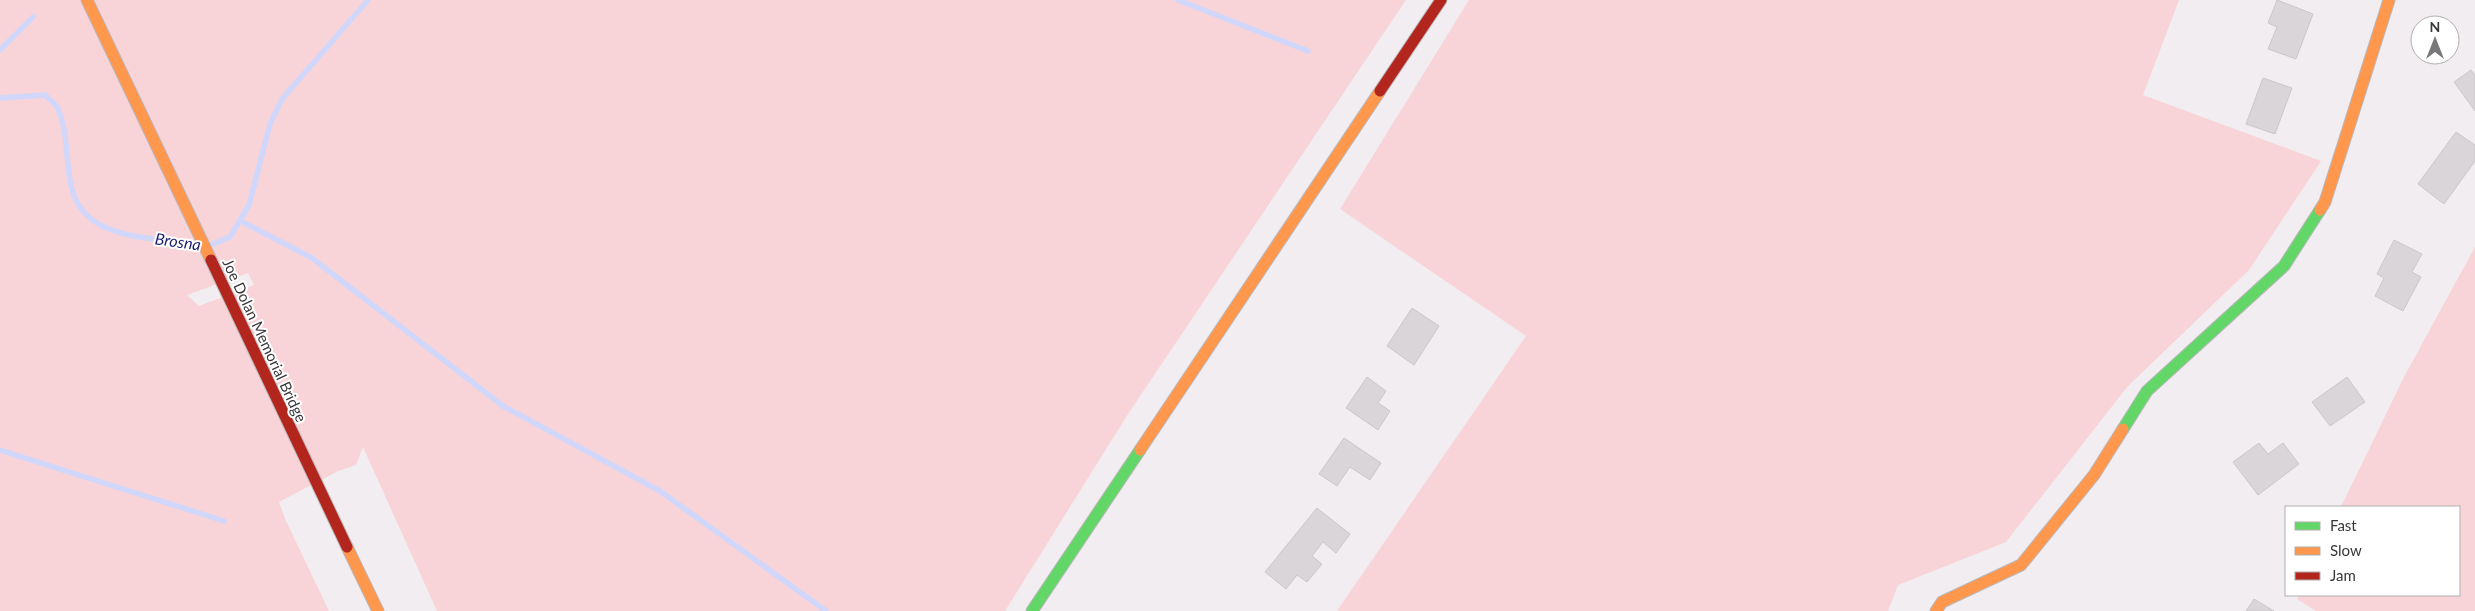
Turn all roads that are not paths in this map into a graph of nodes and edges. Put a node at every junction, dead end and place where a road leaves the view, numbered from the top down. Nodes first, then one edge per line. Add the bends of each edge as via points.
1 (87, 0) edge
2 (1440, 0) edge
3 (2388, 0) edge
4 (378, 611) edge
5 (1032, 611) edge
6 (1936, 611) edge

1 - 4 street, Joe Dolan Memorial Bridge
2 - 5 street
3 - 6 street via 2325,202 2284,266 2147,391 2094,475 2021,565 1942,602

